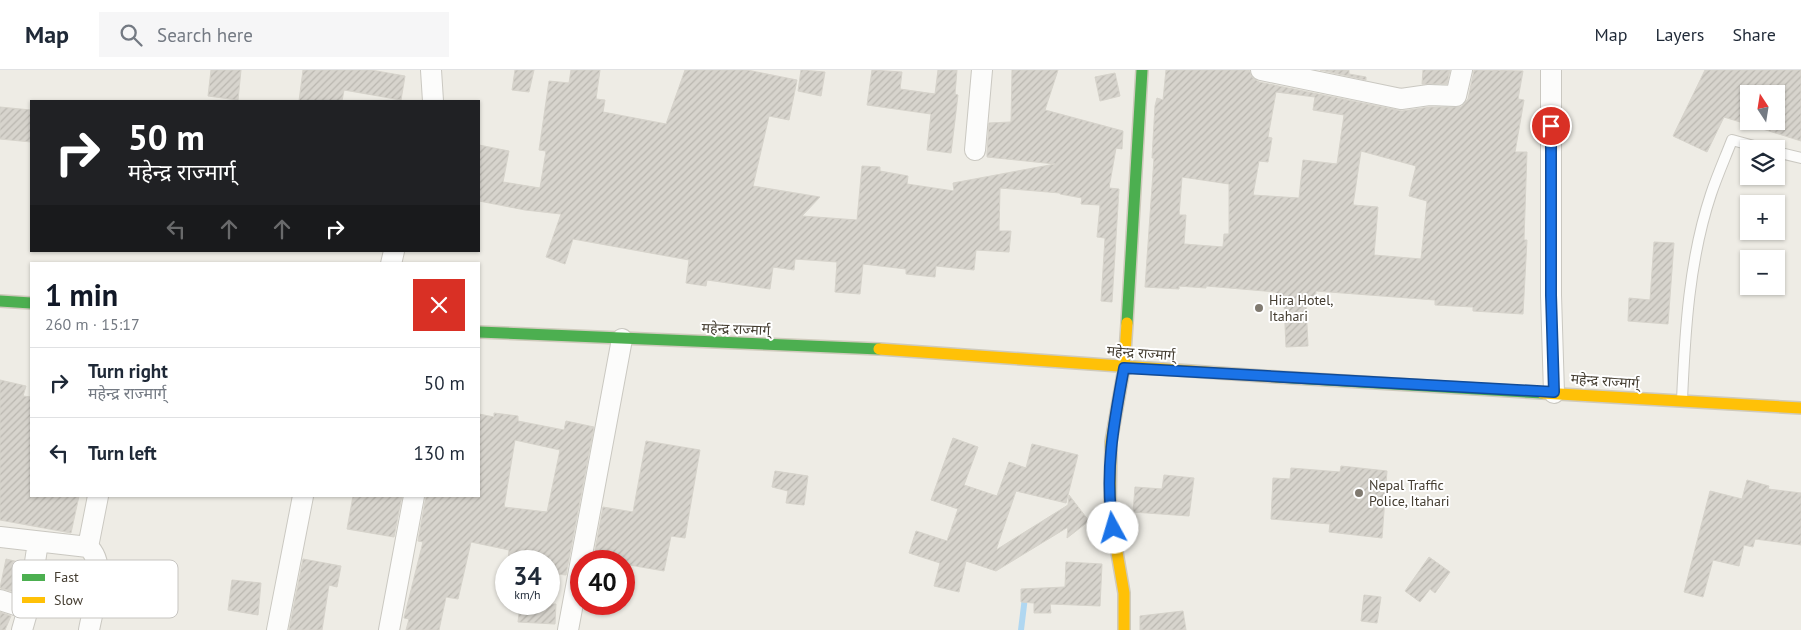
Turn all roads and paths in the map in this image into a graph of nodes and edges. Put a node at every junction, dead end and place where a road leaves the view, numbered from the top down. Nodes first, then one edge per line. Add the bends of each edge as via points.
1 (431, 70) edge
2 (982, 70) edge
3 (1142, 70) edge
4 (1261, 70) edge
5 (1462, 70) edge
6 (1551, 70) edge
7 (433, 100) edge
8 (1740, 142) edge
9 (975, 150) dead end
10 (1785, 154) edge
11 (1801, 158) edge
12 (0, 301) edge
13 (30, 303) edge
14 (480, 332) edge
15 (622, 339) junction
16 (1124, 368) junction
17 (1554, 392) junction
18 (1682, 400) junction
19 (1801, 408) edge
20 (98, 497) edge
21 (303, 497) edge
22 (414, 497) edge
23 (0, 537) edge
24 (38, 542) junction
25 (88, 547) junction
26 (35, 560) edge
27 (96, 560) edge
28 (0, 600) edge
29 (12, 604) edge
30 (26, 618) edge
31 (22, 630) edge
32 (277, 630) edge
33 (389, 630) edge
34 (568, 630) edge
35 (1124, 630) edge

1 - 7 street
2 - 9 street
3 - 16 main road
4 - 5 street via 1401,98 1456,96
6 - 17 street
8 - 18 lane via 1732,140 1710,196 1693,270 1685,328
10 - 11 lane
12 - 13 main road
14 - 15 main road, महेन्द्र राज्मार्ग्
15 - 16 main road, महेन्द्र राज्मार्ग् via 872,349
15 - 34 street
16 - 17 main road, महेन्द्र राज्मार्ग्
16 - 35 main road via 1110,442 1110,512 1124,594
17 - 18 main road, महेन्द्र राज्मार्ग्
18 - 19 main road, महेन्द्र राज्मार्ग्
20 - 25 street
21 - 32 street
22 - 33 street
23 - 24 street
24 - 25 street
24 - 26 street
25 - 27 street
28 - 29 street
30 - 31 street

